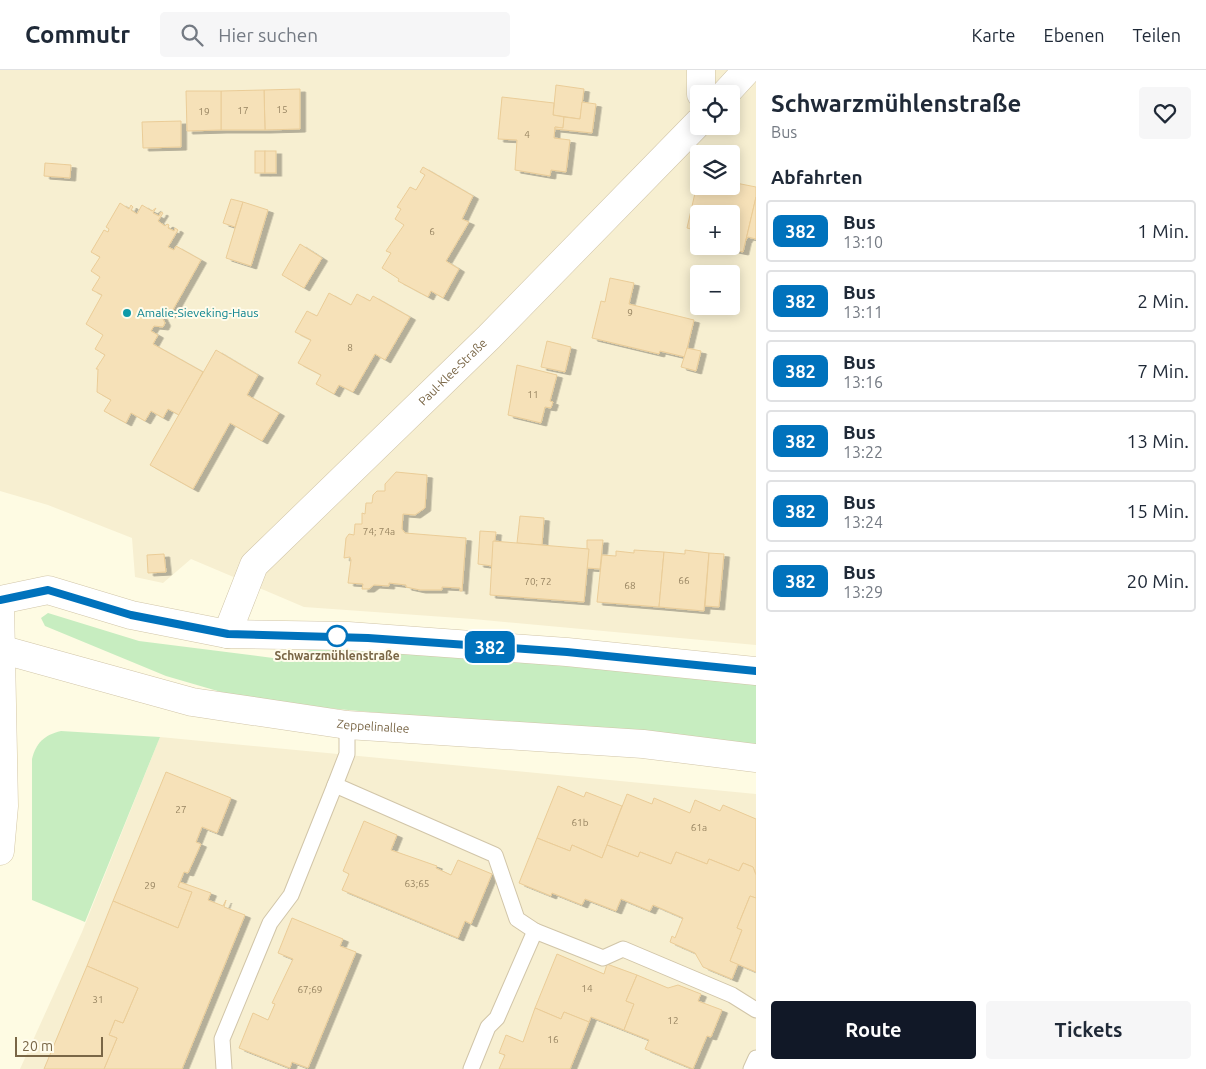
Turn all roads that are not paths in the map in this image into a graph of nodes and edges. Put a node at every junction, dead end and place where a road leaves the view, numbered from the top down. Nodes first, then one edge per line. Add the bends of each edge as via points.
1 (701, 70) edge
2 (747, 70) edge
3 (701, 85) edge
4 (733, 85) edge
5 (690, 131) edge
6 (0, 600) edge
7 (0, 604) edge
8 (228, 634) junction
9 (1, 650) edge
10 (756, 671) edge
11 (347, 725) junction
12 (756, 758) edge
13 (335, 785) junction
14 (2, 806) edge
15 (0, 851) edge
16 (535, 931) junction
17 (756, 1010) edge
18 (756, 1058) edge
19 (224, 1069) edge
20 (471, 1069) edge
21 (751, 1069) edge

1 - 3 street
2 - 4 street
5 - 8 street, Paul-Klee-Straße via 489,337 254,565
6 - 8 street via 48,590 131,615
7 - 9 street
8 - 10 street via 368,638 567,652
9 - 11 street, Zeppelinallee via 192,702
9 - 14 street
11 - 12 street, Zeppelinallee via 643,744
11 - 13 lane via 347,754
13 - 16 lane via 495,856 517,919
13 - 19 lane via 291,895 270,923 222,1039
14 - 15 street
16 - 17 lane via 604,958 623,949 732,995
16 - 20 lane via 497,1018 488,1026
18 - 21 lane

